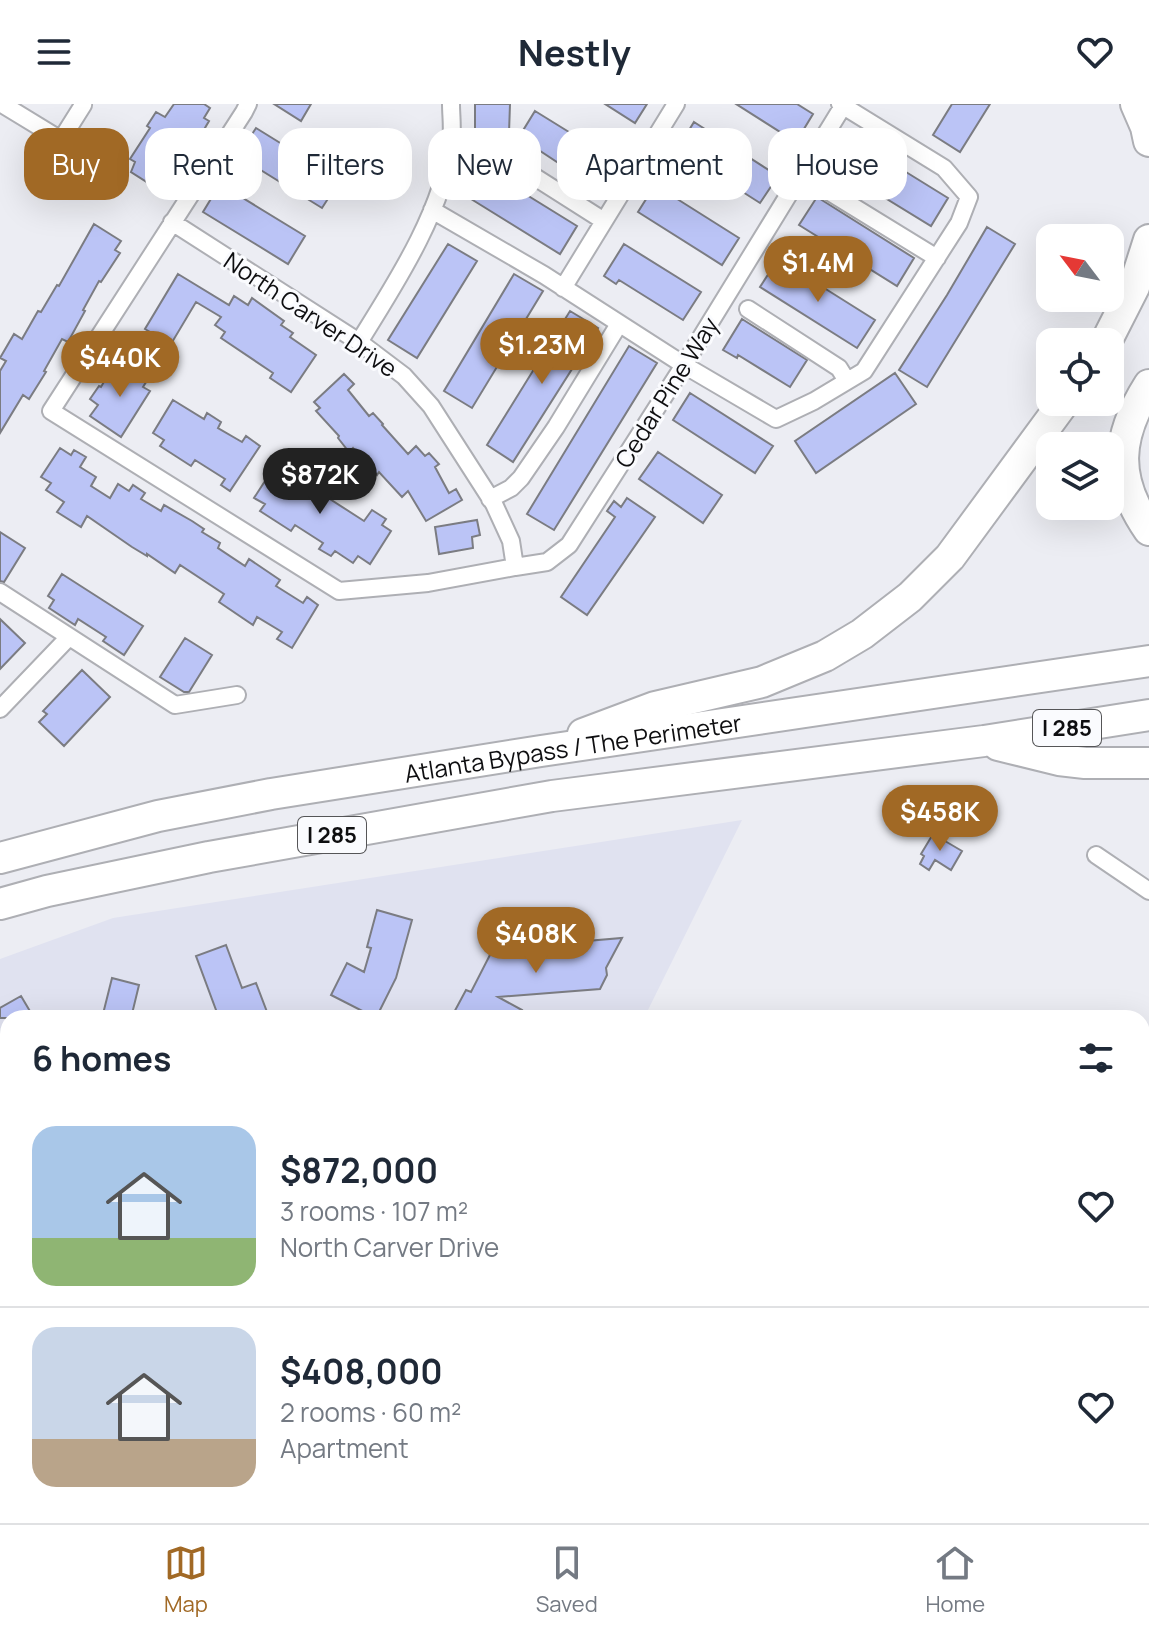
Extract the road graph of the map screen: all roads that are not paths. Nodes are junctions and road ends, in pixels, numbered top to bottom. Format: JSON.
{"nodes":[{"id":1,"x":2,"y":104,"type":"edge"},
{"id":2,"x":82,"y":104,"type":"edge"},
{"id":3,"x":248,"y":104,"type":"edge"},
{"id":4,"x":451,"y":104,"type":"edge"},
{"id":5,"x":676,"y":104,"type":"edge"},
{"id":6,"x":1136,"y":104,"type":"edge"},
{"id":7,"x":842,"y":105,"type":"edge"},
{"id":8,"x":1149,"y":141,"type":"edge"},
{"id":9,"x":541,"y":181,"type":"edge"},
{"id":10,"x":843,"y":200,"type":"edge"},
{"id":11,"x":432,"y":210,"type":"junction"},
{"id":12,"x":604,"y":221,"type":"junction"},
{"id":13,"x":172,"y":222,"type":"junction"},
{"id":14,"x":1149,"y":240,"type":"edge"},
{"id":15,"x":937,"y":258,"type":"junction"},
{"id":16,"x":563,"y":288,"type":"junction"},
{"id":17,"x":748,"y":309,"type":"dead end"},
{"id":18,"x":1149,"y":310,"type":"edge"},
{"id":19,"x":619,"y":324,"type":"junction"},
{"id":20,"x":1115,"y":328,"type":"edge"},
{"id":21,"x":1124,"y":330,"type":"edge"},
{"id":22,"x":359,"y":342,"type":"junction"},
{"id":23,"x":684,"y":365,"type":"junction"},
{"id":24,"x":847,"y":381,"type":"junction"},
{"id":25,"x":1149,"y":385,"type":"edge"},
{"id":26,"x":1054,"y":416,"type":"edge"},
{"id":27,"x":490,"y":499,"type":"junction"},
{"id":28,"x":1149,"y":530,"type":"edge"},
{"id":29,"x":515,"y":567,"type":"junction"},
{"id":30,"x":0,"y":592,"type":"edge"},
{"id":31,"x":69,"y":637,"type":"junction"},
{"id":32,"x":1149,"y":661,"type":"edge"},
{"id":33,"x":237,"y":695,"type":"dead end"},
{"id":34,"x":0,"y":709,"type":"edge"},
{"id":35,"x":1149,"y":715,"type":"edge"},
{"id":36,"x":984,"y":741,"type":"junction"},
{"id":37,"x":541,"y":751,"type":"junction"},
{"id":38,"x":1149,"y":763,"type":"edge"},
{"id":39,"x":1096,"y":855,"type":"dead end"},
{"id":40,"x":0,"y":858,"type":"edge"},
{"id":41,"x":1149,"y":891,"type":"edge"},
{"id":42,"x":0,"y":904,"type":"edge"}],
"edges":[{"from":1,"to":2,"type":"street"},
{"from":3,"to":13,"type":"street"},
{"from":4,"to":11,"type":"street"},
{"from":5,"to":12,"type":"street"},
{"from":6,"to":8,"type":"highway"},
{"from":7,"to":15,"type":"street"},
{"from":7,"to":23,"type":"street","name":"Cedar Pine Way"},
{"from":9,"to":12,"type":"street"},
{"from":10,"to":15,"type":"street"},
{"from":11,"to":16,"type":"street"},
{"from":11,"to":22,"type":"street"},
{"from":12,"to":16,"type":"street"},
{"from":13,"to":22,"type":"street","name":"North Carver Drive"},
{"from":13,"to":29,"type":"street"},
{"from":14,"to":20,"type":"highway"},
{"from":15,"to":24,"type":"street"},
{"from":16,"to":19,"type":"street"},
{"from":17,"to":24,"type":"street"},
{"from":18,"to":21,"type":"highway"},
{"from":19,"to":23,"type":"street"},
{"from":19,"to":27,"type":"street"},
{"from":22,"to":27,"type":"street","name":"North Carver Drive"},
{"from":23,"to":24,"type":"street"},
{"from":23,"to":29,"type":"street","name":"Cedar Pine Way"},
{"from":25,"to":28,"type":"highway"},
{"from":26,"to":37,"type":"highway"},
{"from":27,"to":29,"type":"street","name":"North Carver Drive"},
{"from":30,"to":31,"type":"street"},
{"from":31,"to":33,"type":"street"},
{"from":31,"to":34,"type":"street"},
{"from":32,"to":37,"type":"highway","name":"Atlanta Bypass / The Perimeter","number":"I 285"},
{"from":35,"to":36,"type":"highway","name":"Atlanta Bypass / The Perimeter","number":"I 285"},
{"from":36,"to":38,"type":"highway"},
{"from":36,"to":42,"type":"highway","name":"Atlanta Bypass / The Perimeter","number":"I 285"},
{"from":37,"to":40,"type":"highway","name":"Atlanta Bypass / The Perimeter","number":"I 285"},
{"from":39,"to":41,"type":"street"}]}
